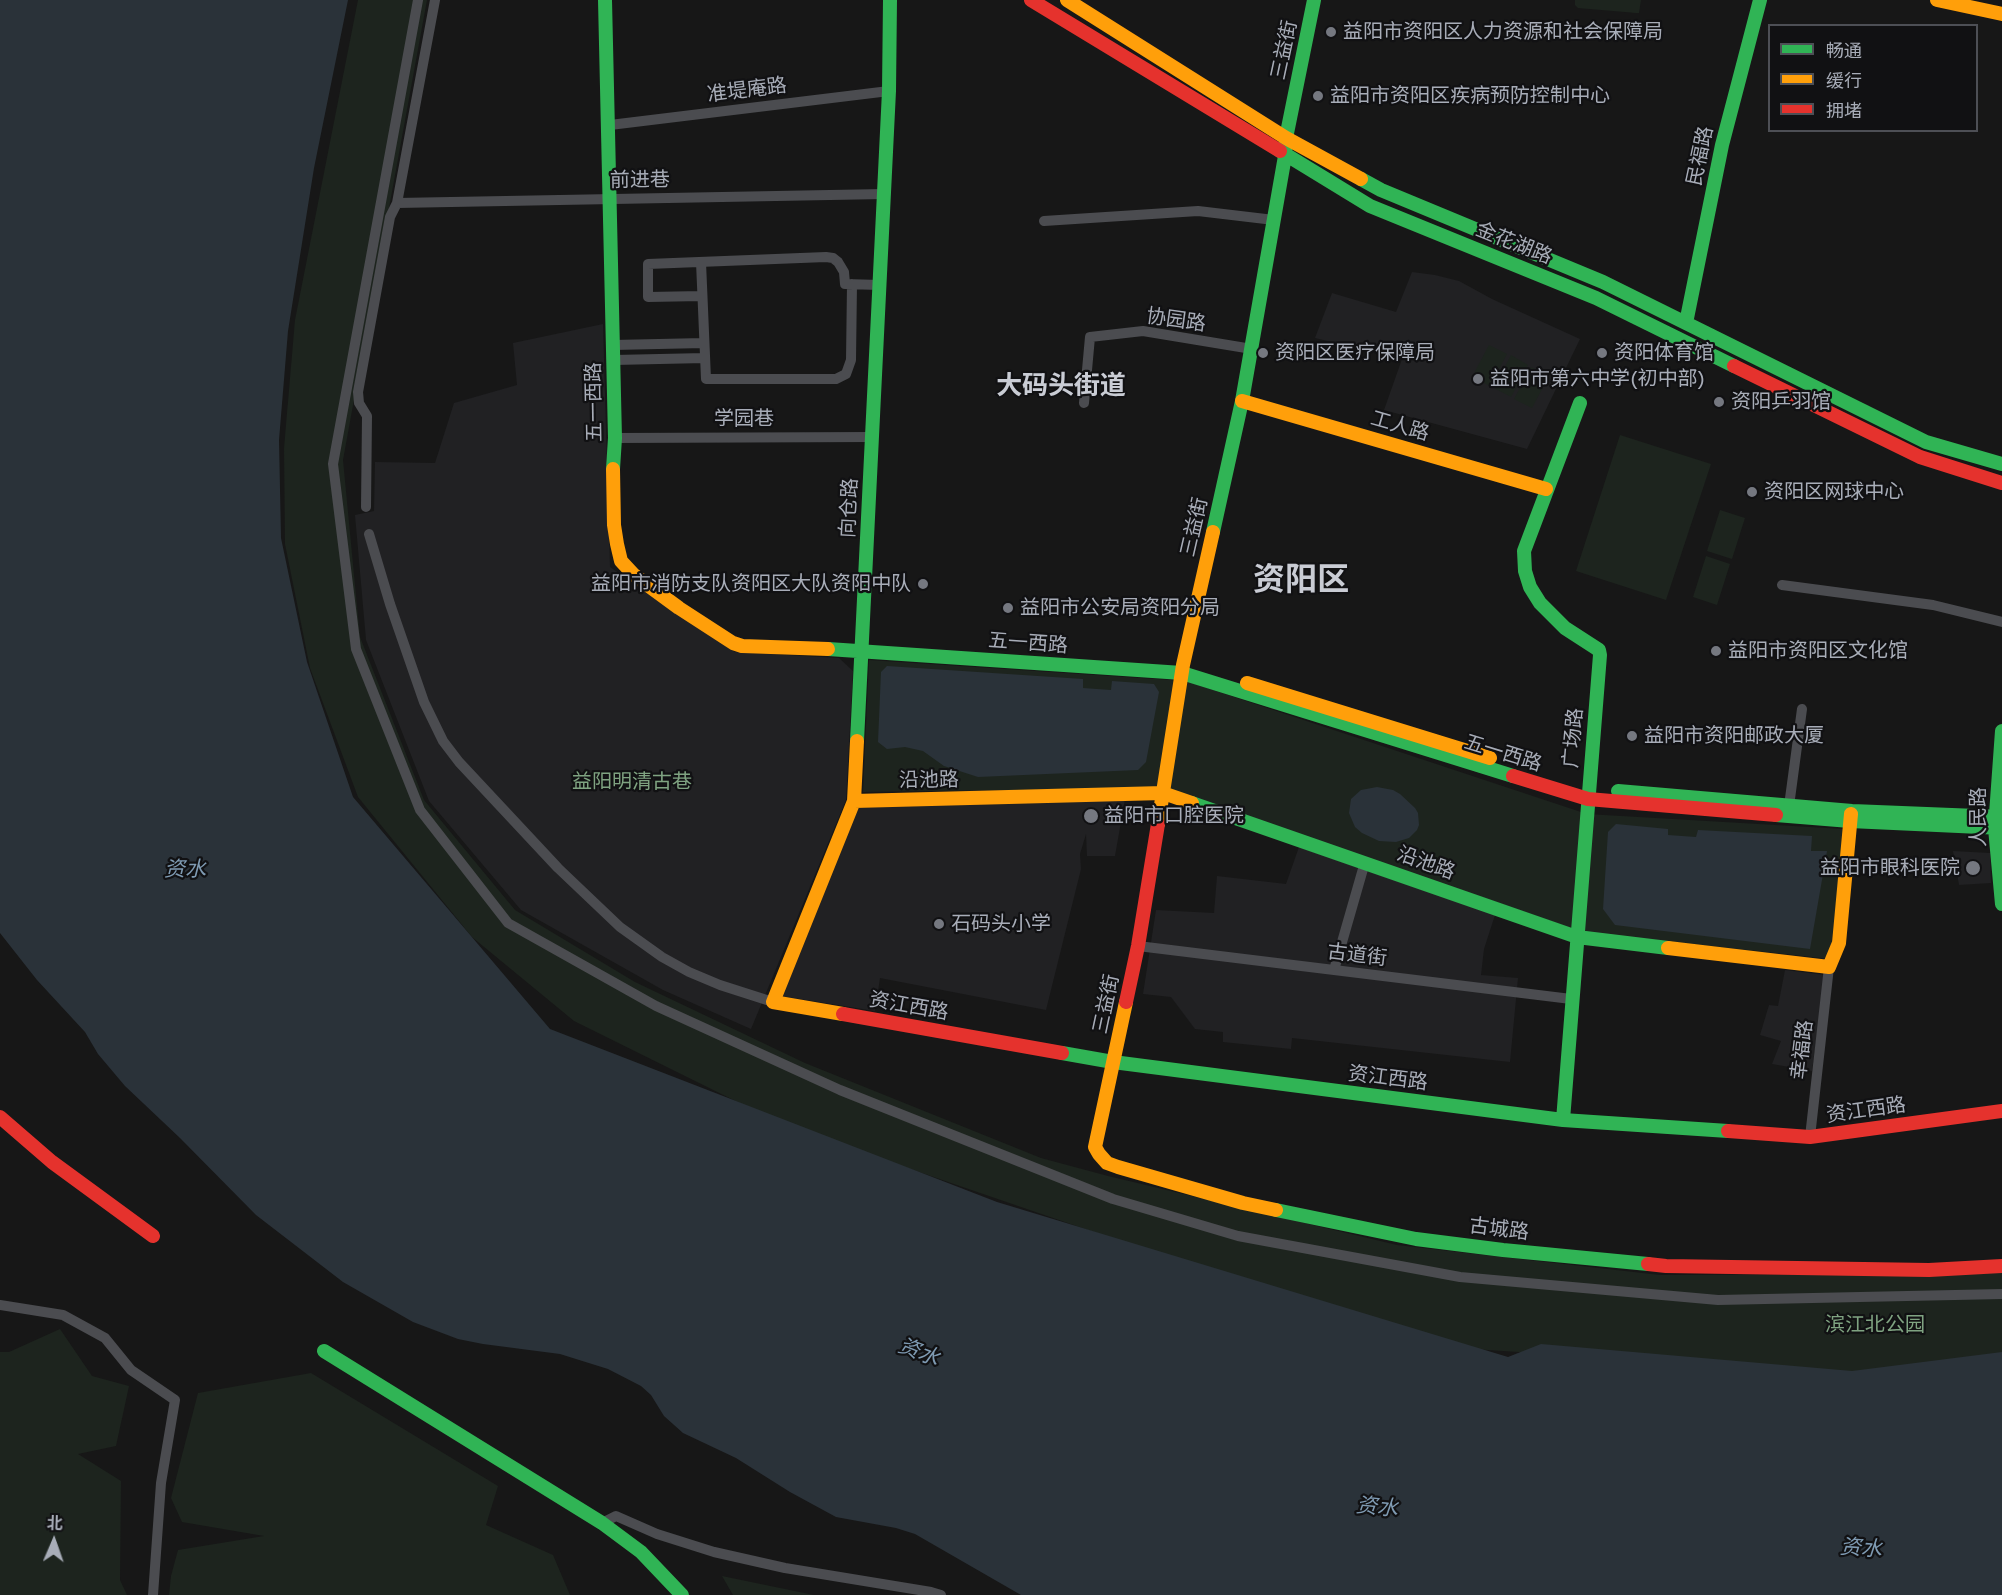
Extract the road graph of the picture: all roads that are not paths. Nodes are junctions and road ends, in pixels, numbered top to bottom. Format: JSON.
{"nodes":[{"id":1,"x":418,"y":0,"type":"edge"},
{"id":2,"x":435,"y":0,"type":"edge"},
{"id":3,"x":605,"y":0,"type":"edge"},
{"id":4,"x":890,"y":0,"type":"edge"},
{"id":5,"x":1031,"y":0,"type":"edge"},
{"id":6,"x":1067,"y":0,"type":"edge"},
{"id":7,"x":1314,"y":0,"type":"edge"},
{"id":8,"x":1760,"y":0,"type":"edge"},
{"id":9,"x":1937,"y":0,"type":"edge"},
{"id":10,"x":2002,"y":14,"type":"edge"},
{"id":11,"x":888,"y":91,"type":"junction"},
{"id":12,"x":610,"y":125,"type":"junction"},
{"id":13,"x":1286,"y":138,"type":"junction"},
{"id":14,"x":1286,"y":156,"type":"junction"},
{"id":15,"x":884,"y":194,"type":"junction"},
{"id":16,"x":609,"y":199,"type":"junction"},
{"id":17,"x":397,"y":203,"type":"junction"},
{"id":18,"x":1274,"y":220,"type":"junction"},
{"id":19,"x":1044,"y":221,"type":"dead end"},
{"id":20,"x":701,"y":262,"type":"junction"},
{"id":21,"x":852,"y":284,"type":"junction"},
{"id":22,"x":880,"y":285,"type":"junction"},
{"id":23,"x":702,"y":296,"type":"junction"},
{"id":24,"x":1686,"y":322,"type":"junction"},
{"id":25,"x":704,"y":343,"type":"junction"},
{"id":26,"x":613,"y":345,"type":"junction"},
{"id":27,"x":1252,"y":349,"type":"junction"},
{"id":28,"x":705,"y":358,"type":"junction"},
{"id":29,"x":614,"y":360,"type":"junction"},
{"id":30,"x":1242,"y":401,"type":"junction"},
{"id":31,"x":1084,"y":403,"type":"dead end"},
{"id":32,"x":1580,"y":403,"type":"dead end"},
{"id":33,"x":873,"y":437,"type":"junction"},
{"id":34,"x":615,"y":438,"type":"junction"},
{"id":35,"x":2002,"y":464,"type":"edge"},
{"id":36,"x":2002,"y":483,"type":"edge"},
{"id":37,"x":1546,"y":489,"type":"junction"},
{"id":38,"x":366,"y":507,"type":"dead end"},
{"id":39,"x":369,"y":534,"type":"dead end"},
{"id":40,"x":1782,"y":585,"type":"dead end"},
{"id":41,"x":2002,"y":622,"type":"edge"},
{"id":42,"x":861,"y":646,"type":"junction"},
{"id":43,"x":1183,"y":669,"type":"junction"},
{"id":44,"x":1802,"y":709,"type":"dead end"},
{"id":45,"x":2002,"y":731,"type":"edge"},
{"id":46,"x":1164,"y":793,"type":"junction"},
{"id":47,"x":1588,"y":794,"type":"junction"},
{"id":48,"x":854,"y":801,"type":"junction"},
{"id":49,"x":1789,"y":806,"type":"junction"},
{"id":50,"x":1851,"y":816,"type":"junction"},
{"id":51,"x":1999,"y":822,"type":"edge"},
{"id":52,"x":1365,"y":862,"type":"junction"},
{"id":53,"x":2002,"y":904,"type":"edge"},
{"id":54,"x":1577,"y":937,"type":"junction"},
{"id":55,"x":1138,"y":946,"type":"junction"},
{"id":56,"x":1829,"y":967,"type":"junction"},
{"id":57,"x":1334,"y":970,"type":"junction"},
{"id":58,"x":1571,"y":999,"type":"junction"},
{"id":59,"x":773,"y":1002,"type":"junction"},
{"id":60,"x":1113,"y":1062,"type":"junction"},
{"id":61,"x":2002,"y":1111,"type":"edge"},
{"id":62,"x":0,"y":1117,"type":"edge"},
{"id":63,"x":1563,"y":1120,"type":"junction"},
{"id":64,"x":1810,"y":1137,"type":"junction"},
{"id":65,"x":153,"y":1236,"type":"dead end"},
{"id":66,"x":2002,"y":1266,"type":"edge"},
{"id":67,"x":2002,"y":1294,"type":"edge"},
{"id":68,"x":0,"y":1305,"type":"edge"},
{"id":69,"x":324,"y":1351,"type":"dead end"},
{"id":70,"x":602,"y":1523,"type":"junction"},
{"id":71,"x":153,"y":1595,"type":"edge"},
{"id":72,"x":682,"y":1595,"type":"edge"},
{"id":73,"x":940,"y":1595,"type":"edge"}],
"edges":[{"from":1,"to":67,"type":"street"},
{"from":2,"to":17,"type":"street"},
{"from":3,"to":12,"type":"street","name":"五一西路"},
{"from":4,"to":11,"type":"street","name":"向仓路"},
{"from":5,"to":14,"type":"street","name":"金花湖路"},
{"from":6,"to":13,"type":"street"},
{"from":7,"to":13,"type":"street","name":"三益街"},
{"from":8,"to":24,"type":"street","name":"民福路"},
{"from":9,"to":10,"type":"street"},
{"from":11,"to":12,"type":"street","name":"准堤庵路"},
{"from":11,"to":15,"type":"street","name":"向仓路"},
{"from":12,"to":16,"type":"street","name":"五一西路"},
{"from":13,"to":14,"type":"street","name":"三益街"},
{"from":13,"to":24,"type":"street"},
{"from":14,"to":18,"type":"street","name":"三益街"},
{"from":14,"to":36,"type":"street","name":"金花湖路"},
{"from":15,"to":16,"type":"street","name":"前进巷"},
{"from":15,"to":22,"type":"street","name":"向仓路"},
{"from":16,"to":17,"type":"street","name":"前进巷"},
{"from":16,"to":26,"type":"street","name":"五一西路"},
{"from":17,"to":38,"type":"street"},
{"from":18,"to":19,"type":"street"},
{"from":18,"to":27,"type":"street","name":"三益街"},
{"from":20,"to":21,"type":"street"},
{"from":20,"to":23,"type":"street"},
{"from":20,"to":23,"type":"street"},
{"from":21,"to":22,"type":"street"},
{"from":21,"to":28,"type":"street"},
{"from":22,"to":33,"type":"street","name":"向仓路"},
{"from":23,"to":25,"type":"street"},
{"from":24,"to":35,"type":"street"},
{"from":25,"to":26,"type":"street"},
{"from":25,"to":28,"type":"street"},
{"from":26,"to":29,"type":"street","name":"五一西路"},
{"from":27,"to":30,"type":"street","name":"三益街"},
{"from":27,"to":31,"type":"street","name":"协园路"},
{"from":28,"to":29,"type":"street"},
{"from":29,"to":34,"type":"street","name":"五一西路"},
{"from":30,"to":37,"type":"street","name":"工人路"},
{"from":30,"to":43,"type":"street","name":"三益街"},
{"from":32,"to":37,"type":"street","name":"广场路"},
{"from":33,"to":34,"type":"street","name":"学园巷"},
{"from":33,"to":42,"type":"street","name":"向仓路"},
{"from":34,"to":42,"type":"street","name":"五一西路"},
{"from":37,"to":47,"type":"street","name":"广场路"},
{"from":39,"to":59,"type":"street"},
{"from":40,"to":41,"type":"street"},
{"from":42,"to":43,"type":"street","name":"五一西路"},
{"from":42,"to":48,"type":"street","name":"向仓路"},
{"from":43,"to":46,"type":"street","name":"三益街"},
{"from":43,"to":47,"type":"street","name":"五一西路"},
{"from":44,"to":49,"type":"street"},
{"from":45,"to":51,"type":"street","name":"人民路"},
{"from":46,"to":48,"type":"street","name":"沿池路"},
{"from":46,"to":52,"type":"street","name":"沿池路"},
{"from":46,"to":55,"type":"street","name":"三益街"},
{"from":47,"to":49,"type":"street"},
{"from":47,"to":50,"type":"street"},
{"from":47,"to":54,"type":"street","name":"广场路"},
{"from":48,"to":59,"type":"street","name":"向仓路"},
{"from":49,"to":50,"type":"street"},
{"from":50,"to":51,"type":"street"},
{"from":50,"to":56,"type":"street"},
{"from":51,"to":53,"type":"street","name":"人民路"},
{"from":52,"to":54,"type":"street","name":"沿池路"},
{"from":52,"to":57,"type":"street"},
{"from":54,"to":56,"type":"street","name":"沿池路"},
{"from":54,"to":58,"type":"street","name":"广场路"},
{"from":55,"to":57,"type":"street","name":"古道街"},
{"from":55,"to":60,"type":"street","name":"三益街"},
{"from":56,"to":64,"type":"street","name":"幸福路"},
{"from":57,"to":58,"type":"street","name":"古道街"},
{"from":58,"to":63,"type":"street","name":"广场路"},
{"from":59,"to":60,"type":"street","name":"资江西路"},
{"from":60,"to":63,"type":"street","name":"资江西路"},
{"from":60,"to":66,"type":"street","name":"古城路"},
{"from":61,"to":64,"type":"street","name":"资江西路"},
{"from":62,"to":65,"type":"street"},
{"from":63,"to":64,"type":"street","name":"资江西路"},
{"from":68,"to":71,"type":"street"},
{"from":69,"to":70,"type":"street"},
{"from":70,"to":72,"type":"street"},
{"from":70,"to":73,"type":"street"}]}
